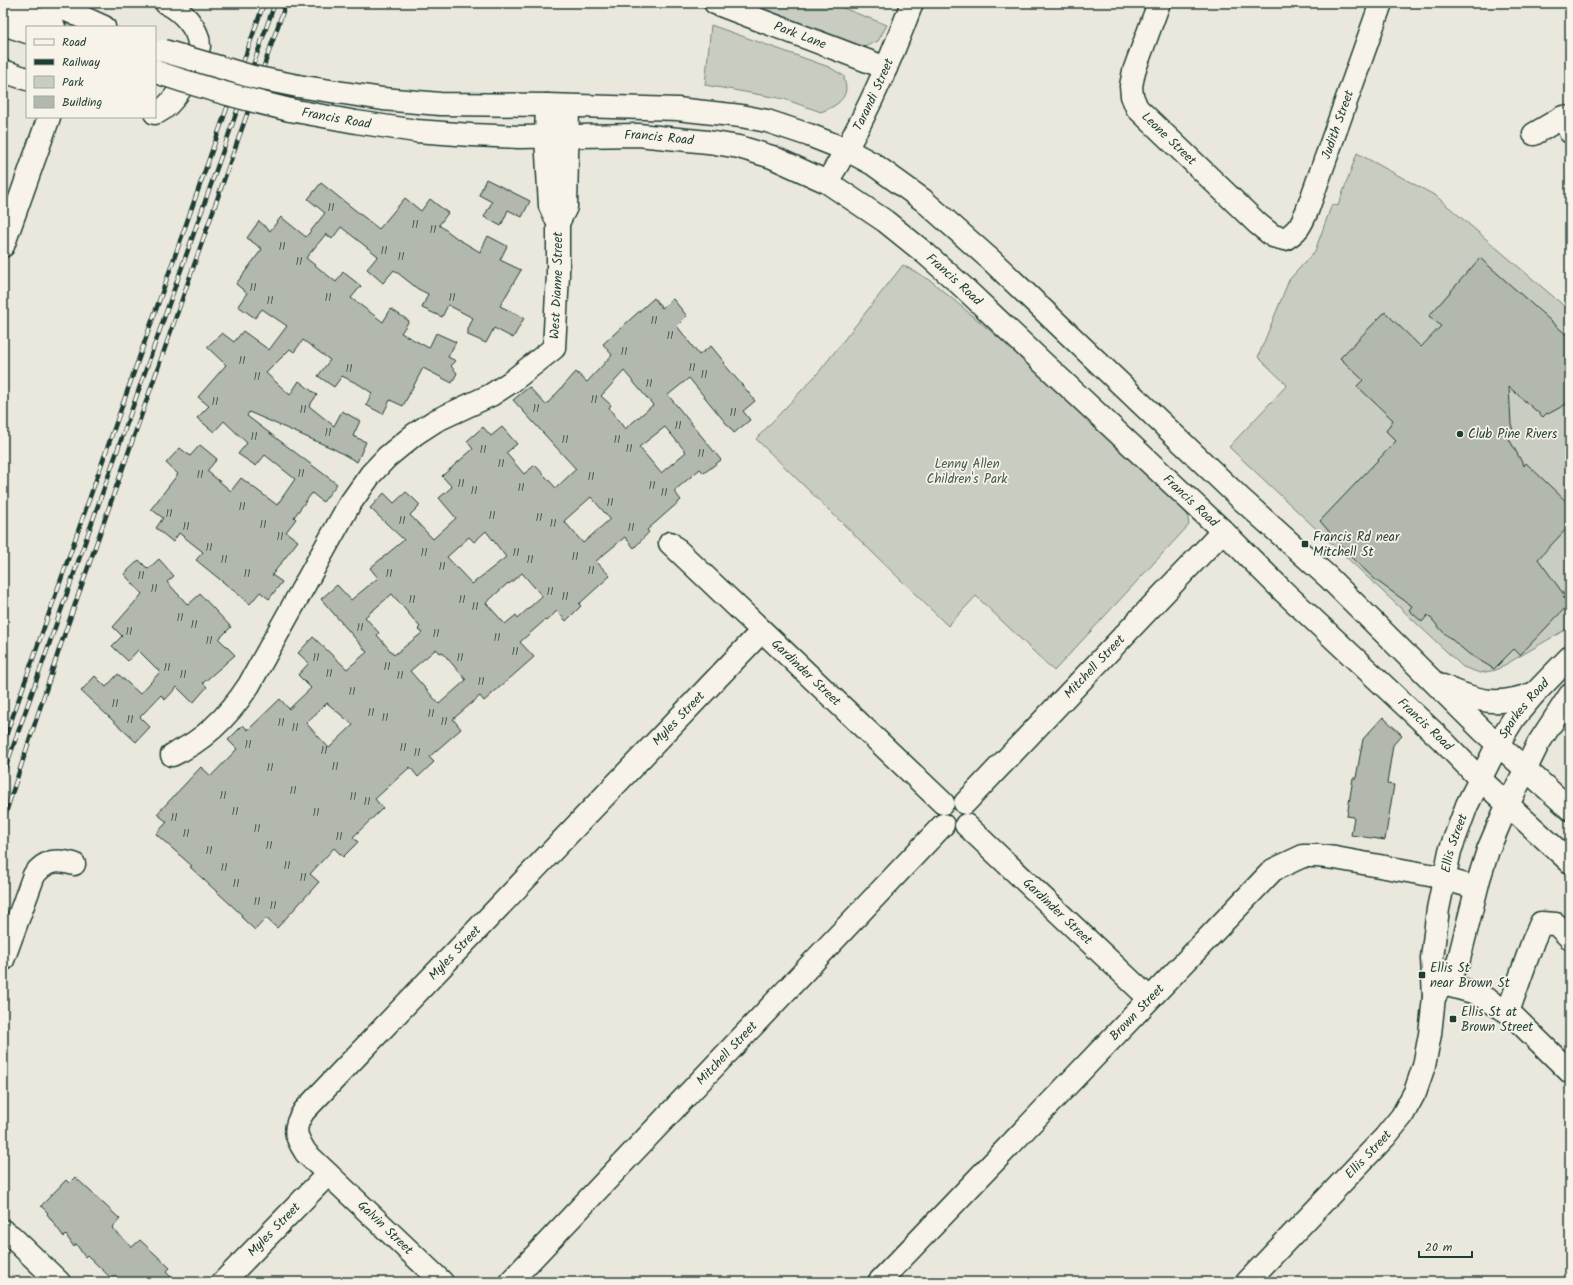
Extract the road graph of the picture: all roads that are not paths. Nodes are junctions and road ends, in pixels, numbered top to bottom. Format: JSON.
{"nodes":[{"id":1,"x":5,"y":3,"type":"edge"},
{"id":2,"x":51,"y":3,"type":"edge"},
{"id":3,"x":166,"y":3,"type":"edge"},
{"id":4,"x":715,"y":3,"type":"edge"},
{"id":5,"x":912,"y":3,"type":"edge"},
{"id":6,"x":1160,"y":3,"type":"edge"},
{"id":7,"x":1381,"y":3,"type":"edge"},
{"id":8,"x":3,"y":24,"type":"edge"},
{"id":9,"x":52,"y":26,"type":"edge"},
{"id":10,"x":102,"y":26,"type":"edge"},
{"id":11,"x":26,"y":32,"type":"edge"},
{"id":12,"x":159,"y":49,"type":"edge"},
{"id":13,"x":886,"y":68,"type":"junction"},
{"id":14,"x":3,"y":71,"type":"edge"},
{"id":15,"x":156,"y":72,"type":"edge"},
{"id":16,"x":26,"y":79,"type":"edge"},
{"id":17,"x":547,"y":105,"type":"junction"},
{"id":18,"x":568,"y":106,"type":"junction"},
{"id":19,"x":156,"y":113,"type":"edge"},
{"id":20,"x":1568,"y":116,"type":"edge"},
{"id":21,"x":49,"y":118,"type":"edge"},
{"id":22,"x":1534,"y":134,"type":"dead end"},
{"id":23,"x":546,"y":137,"type":"junction"},
{"id":24,"x":568,"y":137,"type":"junction"},
{"id":25,"x":847,"y":150,"type":"junction"},
{"id":26,"x":827,"y":182,"type":"junction"},
{"id":27,"x":558,"y":223,"type":"junction"},
{"id":28,"x":1284,"y":239,"type":"joint"},
{"id":29,"x":3,"y":246,"type":"edge"},
{"id":30,"x":1223,"y":531,"type":"junction"},
{"id":31,"x":670,"y":543,"type":"dead end"},
{"id":32,"x":762,"y":631,"type":"junction"},
{"id":33,"x":1570,"y":657,"type":"edge"},
{"id":34,"x":1432,"y":681,"type":"junction"},
{"id":35,"x":1535,"y":693,"type":"junction"},
{"id":36,"x":1570,"y":695,"type":"edge"},
{"id":37,"x":1498,"y":744,"type":"junction"},
{"id":38,"x":172,"y":756,"type":"dead end"},
{"id":39,"x":1526,"y":771,"type":"junction"},
{"id":40,"x":1480,"y":779,"type":"junction"},
{"id":41,"x":943,"y":803,"type":"junction"},
{"id":42,"x":965,"y":803,"type":"junction"},
{"id":43,"x":1508,"y":805,"type":"junction"},
{"id":44,"x":1570,"y":809,"type":"edge"},
{"id":45,"x":943,"y":825,"type":"junction"},
{"id":46,"x":966,"y":825,"type":"junction"},
{"id":47,"x":1570,"y":862,"type":"edge"},
{"id":48,"x":74,"y":864,"type":"dead end"},
{"id":49,"x":1444,"y":879,"type":"junction"},
{"id":50,"x":1476,"y":888,"type":"junction"},
{"id":51,"x":1570,"y":938,"type":"edge"},
{"id":52,"x":3,"y":960,"type":"edge"},
{"id":53,"x":1439,"y":990,"type":"junction"},
{"id":54,"x":1149,"y":998,"type":"junction"},
{"id":55,"x":1508,"y":1012,"type":"junction"},
{"id":56,"x":1569,"y":1070,"type":"edge"},
{"id":57,"x":328,"y":1174,"type":"junction"},
{"id":58,"x":3,"y":1217,"type":"edge"},
{"id":59,"x":6,"y":1238,"type":"edge"},
{"id":60,"x":59,"y":1282,"type":"edge"},
{"id":61,"x":223,"y":1282,"type":"edge"},
{"id":62,"x":442,"y":1282,"type":"edge"},
{"id":63,"x":510,"y":1282,"type":"edge"},
{"id":64,"x":879,"y":1282,"type":"edge"},
{"id":65,"x":1247,"y":1282,"type":"edge"}],
"edges":[{"from":1,"to":9,"type":"main road"},
{"from":2,"to":10,"type":"main road"},
{"from":3,"to":19,"type":"main road"},
{"from":4,"to":13,"type":"main road","name":"Park Lane"},
{"from":5,"to":13,"type":"main road","name":"Tarandi Street"},
{"from":6,"to":28,"type":"main road","name":"Leone Street"},
{"from":7,"to":28,"type":"main road","name":"Judith Street"},
{"from":8,"to":11,"type":"main road"},
{"from":12,"to":17,"type":"main road","name":"Francis Road","bridge":true},
{"from":13,"to":25,"type":"main road","name":"Tarandi Street"},
{"from":14,"to":16,"type":"main road"},
{"from":15,"to":23,"type":"main road","name":"Francis Road","bridge":true},
{"from":17,"to":18,"type":"main road","name":"Francis Road"},
{"from":17,"to":23,"type":"main road","name":"West Dianne Street"},
{"from":18,"to":24,"type":"main road","name":"West Dianne Street"},
{"from":18,"to":25,"type":"main road","name":"Francis Road"},
{"from":20,"to":22,"type":"main road"},
{"from":21,"to":29,"type":"main road"},
{"from":23,"to":24,"type":"main road","name":"Francis Road"},
{"from":23,"to":27,"type":"main road","name":"West Dianne Street"},
{"from":24,"to":26,"type":"main road","name":"Francis Road"},
{"from":24,"to":27,"type":"main road","name":"West Dianne Street"},
{"from":25,"to":26,"type":"main road","name":"Tarandi Street"},
{"from":25,"to":34,"type":"main road","name":"Francis Road"},
{"from":26,"to":30,"type":"main road","name":"Francis Road"},
{"from":27,"to":38,"type":"main road","name":"West Dianne Street"},
{"from":30,"to":40,"type":"main road","name":"Francis Road"},
{"from":30,"to":42,"type":"main road","name":"Mitchell Street"},
{"from":31,"to":32,"type":"main road","name":"Gardinder Street"},
{"from":32,"to":41,"type":"main road","name":"Gardinder Street"},
{"from":32,"to":57,"type":"main road","name":"Myles Street"},
{"from":33,"to":35,"type":"main road","name":"Sparkes Road"},
{"from":34,"to":35,"type":"main road"},
{"from":34,"to":37,"type":"main road","name":"Francis Road"},
{"from":35,"to":37,"type":"main road","name":"Sparkes Road"},
{"from":36,"to":39,"type":"main road","name":"Sparkes Road"},
{"from":37,"to":39,"type":"main road","name":"Francis Road"},
{"from":37,"to":40,"type":"main road","name":"Ellis Street"},
{"from":39,"to":43,"type":"main road","name":"Ellis Street"},
{"from":39,"to":44,"type":"main road","name":"Francis Road"},
{"from":40,"to":43,"type":"main road","name":"Francis Road"},
{"from":40,"to":49,"type":"main road","name":"Ellis Street"},
{"from":41,"to":42,"type":"main road"},
{"from":41,"to":45,"type":"main road"},
{"from":42,"to":46,"type":"main road"},
{"from":43,"to":47,"type":"main road","name":"Francis Road"},
{"from":43,"to":50,"type":"main road","name":"Ellis Street"},
{"from":45,"to":46,"type":"main road"},
{"from":45,"to":63,"type":"main road","name":"Mitchell Street"},
{"from":46,"to":54,"type":"main road","name":"Gardinder Street"},
{"from":48,"to":52,"type":"main road"},
{"from":49,"to":50,"type":"main road","name":"Brown Street"},
{"from":49,"to":53,"type":"main road","name":"Ellis Street"},
{"from":49,"to":54,"type":"main road","name":"Brown Street"},
{"from":50,"to":53,"type":"main road","name":"Ellis Street"},
{"from":51,"to":55,"type":"main road"},
{"from":53,"to":55,"type":"main road"},
{"from":53,"to":65,"type":"main road","name":"Ellis Street"},
{"from":54,"to":64,"type":"main road","name":"Brown Street"},
{"from":55,"to":56,"type":"main road"},
{"from":57,"to":61,"type":"main road","name":"Myles Street"},
{"from":57,"to":62,"type":"main road","name":"Galvin Street"},
{"from":58,"to":59,"type":"main road"},
{"from":59,"to":60,"type":"main road"}]}
